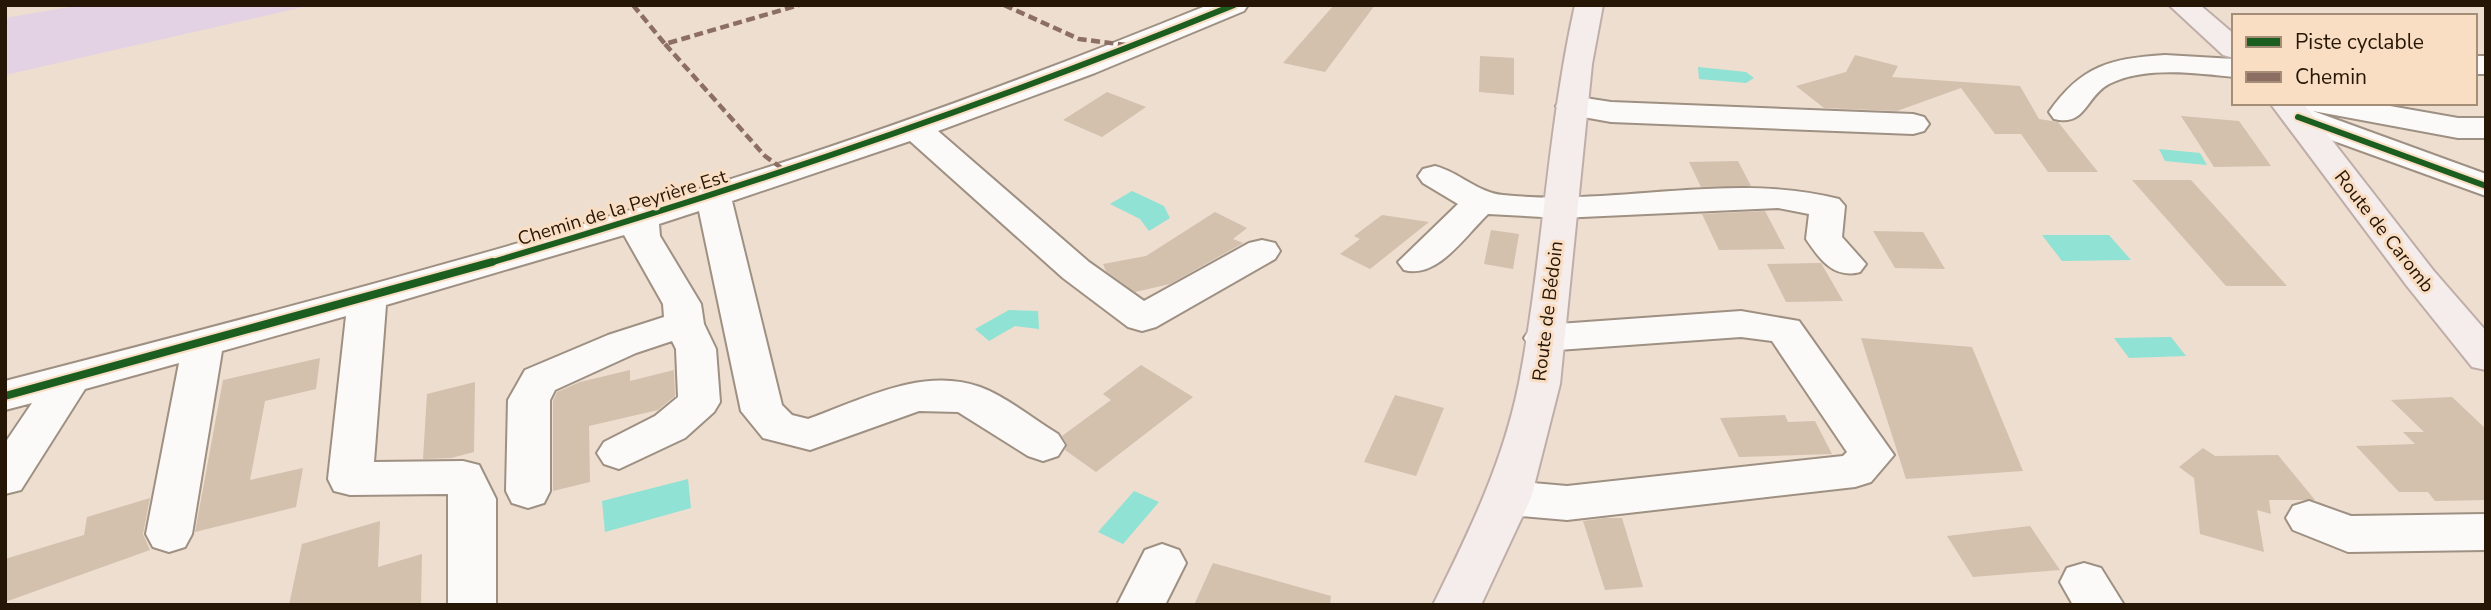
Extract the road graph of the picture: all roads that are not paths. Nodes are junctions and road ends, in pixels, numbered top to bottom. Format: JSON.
{"nodes":[{"id":1,"x":1234,"y":5,"type":"edge"},
{"id":2,"x":1589,"y":5,"type":"edge"},
{"id":3,"x":2183,"y":5,"type":"edge"},
{"id":4,"x":2232,"y":47,"type":"edge"},
{"id":5,"x":2232,"y":68,"type":"edge"},
{"id":6,"x":2300,"y":108,"type":"edge"},
{"id":7,"x":2064,"y":112,"type":"dead end"},
{"id":8,"x":1571,"y":115,"type":"junction"},
{"id":9,"x":1913,"y":124,"type":"dead end"},
{"id":10,"x":915,"y":127,"type":"junction"},
{"id":11,"x":2486,"y":128,"type":"edge"},
{"id":12,"x":1866,"y":146,"type":"dead end"},
{"id":13,"x":1435,"y":176,"type":"dead end"},
{"id":14,"x":2486,"y":186,"type":"edge"},
{"id":15,"x":713,"y":196,"type":"junction"},
{"id":16,"x":1480,"y":202,"type":"junction"},
{"id":17,"x":1560,"y":206,"type":"junction"},
{"id":18,"x":641,"y":218,"type":"junction"},
{"id":19,"x":1262,"y":250,"type":"dead end"},
{"id":20,"x":1417,"y":262,"type":"dead end"},
{"id":21,"x":1847,"y":264,"type":"dead end"},
{"id":22,"x":367,"y":300,"type":"junction"},
{"id":23,"x":684,"y":324,"type":"junction"},
{"id":24,"x":1544,"y":338,"type":"junction"},
{"id":25,"x":203,"y":343,"type":"junction"},
{"id":26,"x":2486,"y":357,"type":"edge"},
{"id":27,"x":70,"y":379,"type":"junction"},
{"id":28,"x":5,"y":396,"type":"edge"},
{"id":29,"x":1043,"y":445,"type":"dead end"},
{"id":30,"x":619,"y":453,"type":"dead end"},
{"id":31,"x":5,"y":478,"type":"edge"},
{"id":32,"x":528,"y":491,"type":"dead end"},
{"id":33,"x":1508,"y":498,"type":"junction"},
{"id":34,"x":2309,"y":518,"type":"dead end"},
{"id":35,"x":2486,"y":532,"type":"edge"},
{"id":36,"x":169,"y":534,"type":"dead end"},
{"id":37,"x":1162,"y":563,"type":"dead end"},
{"id":38,"x":472,"y":605,"type":"edge"},
{"id":39,"x":1142,"y":605,"type":"edge"},
{"id":40,"x":1457,"y":605,"type":"edge"}],
"edges":[{"from":1,"to":10,"type":"street","name":"Chemin de la Peyrière Est"},
{"from":2,"to":8,"type":"main road","name":"Route de Bédoin"},
{"from":3,"to":4,"type":"main road"},
{"from":5,"to":7,"type":"street"},
{"from":6,"to":11,"type":"street"},
{"from":6,"to":14,"type":"street"},
{"from":6,"to":26,"type":"main road","name":"Route de Caromb"},
{"from":8,"to":9,"type":"street"},
{"from":8,"to":12,"type":"street"},
{"from":8,"to":17,"type":"main road","name":"Route de Bédoin"},
{"from":10,"to":15,"type":"street","name":"Chemin de la Peyrière Est"},
{"from":10,"to":19,"type":"street"},
{"from":13,"to":16,"type":"street"},
{"from":15,"to":18,"type":"street","name":"Chemin de la Peyrière Est"},
{"from":15,"to":29,"type":"street"},
{"from":16,"to":17,"type":"street"},
{"from":16,"to":20,"type":"street"},
{"from":17,"to":21,"type":"street"},
{"from":17,"to":24,"type":"main road","name":"Route de Bédoin"},
{"from":18,"to":22,"type":"street","name":"Chemin de la Peyrière Est"},
{"from":18,"to":23,"type":"street"},
{"from":22,"to":25,"type":"street","name":"Chemin de la Peyrière Est"},
{"from":22,"to":38,"type":"street"},
{"from":23,"to":30,"type":"street"},
{"from":23,"to":32,"type":"street"},
{"from":24,"to":33,"type":"main road","name":"Route de Bédoin"},
{"from":24,"to":33,"type":"street"},
{"from":25,"to":27,"type":"street","name":"Chemin de la Peyrière Est"},
{"from":25,"to":36,"type":"street"},
{"from":27,"to":28,"type":"street","name":"Chemin de la Peyrière Est"},
{"from":27,"to":31,"type":"street"},
{"from":33,"to":40,"type":"main road","name":"Route de Bédoin"},
{"from":34,"to":35,"type":"street"},
{"from":37,"to":39,"type":"street"}]}
